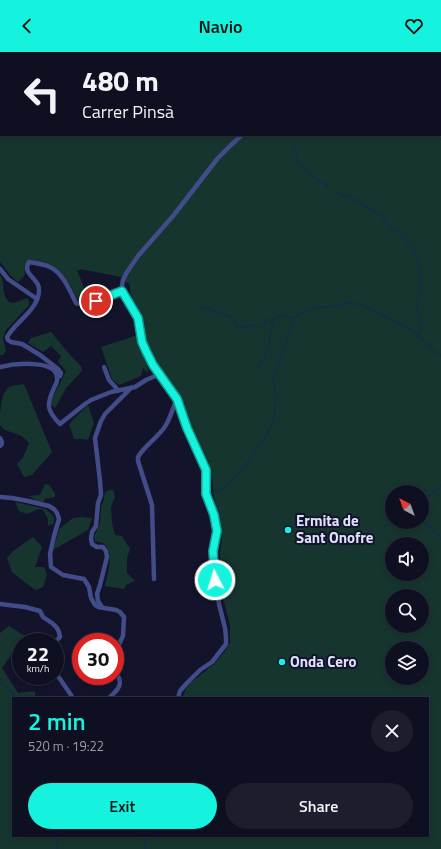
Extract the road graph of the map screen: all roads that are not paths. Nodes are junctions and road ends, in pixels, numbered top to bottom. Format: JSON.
{"nodes":[{"id":1,"x":241,"y":136,"type":"edge"},
{"id":2,"x":0,"y":269,"type":"edge"},
{"id":3,"x":122,"y":291,"type":"junction"},
{"id":4,"x":37,"y":299,"type":"junction"},
{"id":5,"x":0,"y":367,"type":"edge"},
{"id":6,"x":104,"y":367,"type":"dead end"},
{"id":7,"x":160,"y":374,"type":"junction"},
{"id":8,"x":57,"y":377,"type":"junction"},
{"id":9,"x":131,"y":388,"type":"junction"},
{"id":10,"x":118,"y":390,"type":"junction"},
{"id":11,"x":177,"y":399,"type":"junction"},
{"id":12,"x":0,"y":438,"type":"edge"},
{"id":13,"x":0,"y":446,"type":"edge"},
{"id":14,"x":0,"y":497,"type":"edge"},
{"id":15,"x":154,"y":579,"type":"dead end"},
{"id":16,"x":0,"y":604,"type":"edge"},
{"id":17,"x":102,"y":607,"type":"junction"},
{"id":18,"x":59,"y":633,"type":"edge"},
{"id":19,"x":123,"y":633,"type":"edge"},
{"id":20,"x":64,"y":685,"type":"edge"},
{"id":21,"x":120,"y":685,"type":"edge"},
{"id":22,"x":72,"y":697,"type":"edge"},
{"id":23,"x":110,"y":697,"type":"edge"},
{"id":24,"x":178,"y":697,"type":"edge"}],
"edges":[{"from":1,"to":3,"type":"street"},
{"from":2,"to":4,"type":"street"},
{"from":3,"to":4,"type":"street"},
{"from":3,"to":7,"type":"street"},
{"from":4,"to":8,"type":"street"},
{"from":5,"to":8,"type":"street"},
{"from":6,"to":10,"type":"street"},
{"from":7,"to":9,"type":"street"},
{"from":7,"to":11,"type":"street"},
{"from":8,"to":10,"type":"street"},
{"from":9,"to":10,"type":"street"},
{"from":9,"to":17,"type":"street"},
{"from":11,"to":15,"type":"street"},
{"from":11,"to":24,"type":"street"},
{"from":12,"to":13,"type":"street"},
{"from":14,"to":17,"type":"street"},
{"from":16,"to":18,"type":"street"},
{"from":17,"to":19,"type":"street"},
{"from":20,"to":22,"type":"street"},
{"from":21,"to":23,"type":"street"}]}
